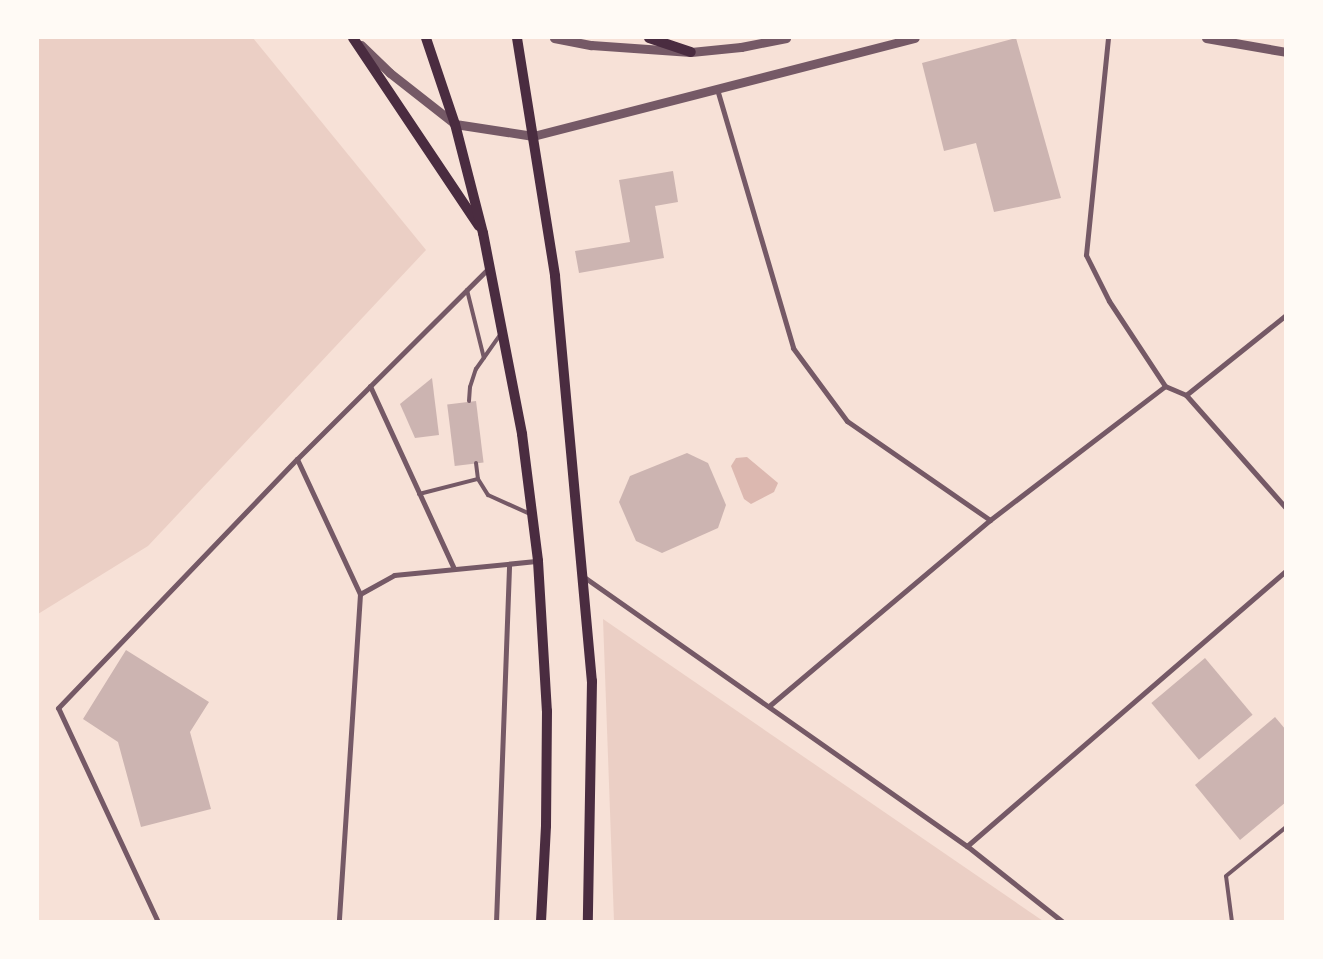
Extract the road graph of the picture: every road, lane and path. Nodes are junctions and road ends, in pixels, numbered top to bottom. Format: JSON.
{"nodes":[{"id":1,"x":353,"y":38,"type":"edge"},
{"id":2,"x":426,"y":38,"type":"edge"},
{"id":3,"x":517,"y":38,"type":"edge"},
{"id":4,"x":554,"y":38,"type":"edge"},
{"id":5,"x":649,"y":38,"type":"edge"},
{"id":6,"x":786,"y":38,"type":"edge"},
{"id":7,"x":915,"y":38,"type":"edge"},
{"id":8,"x":1108,"y":38,"type":"edge"},
{"id":9,"x":1206,"y":38,"type":"edge"},
{"id":10,"x":691,"y":52,"type":"junction"},
{"id":11,"x":1286,"y":52,"type":"edge"},
{"id":12,"x":717,"y":89,"type":"junction"},
{"id":13,"x":456,"y":124,"type":"junction"},
{"id":14,"x":533,"y":136,"type":"junction"},
{"id":15,"x":483,"y":233,"type":"junction"},
{"id":16,"x":491,"y":267,"type":"junction"},
{"id":17,"x":467,"y":290,"type":"junction"},
{"id":18,"x":1286,"y":315,"type":"edge"},
{"id":19,"x":503,"y":331,"type":"junction"},
{"id":20,"x":484,"y":358,"type":"junction"},
{"id":21,"x":370,"y":386,"type":"junction"},
{"id":22,"x":1165,"y":386,"type":"junction"},
{"id":23,"x":1186,"y":396,"type":"junction"},
{"id":24,"x":469,"y":401,"type":"dead end"},
{"id":25,"x":297,"y":459,"type":"junction"},
{"id":26,"x":476,"y":463,"type":"dead end"},
{"id":27,"x":478,"y":479,"type":"junction"},
{"id":28,"x":419,"y":494,"type":"junction"},
{"id":29,"x":1286,"y":508,"type":"edge"},
{"id":30,"x":532,"y":515,"type":"junction"},
{"id":31,"x":990,"y":520,"type":"junction"},
{"id":32,"x":538,"y":561,"type":"junction"},
{"id":33,"x":509,"y":564,"type":"junction"},
{"id":34,"x":454,"y":569,"type":"junction"},
{"id":35,"x":1286,"y":571,"type":"edge"},
{"id":36,"x":584,"y":577,"type":"junction"},
{"id":37,"x":360,"y":594,"type":"junction"},
{"id":38,"x":769,"y":706,"type":"junction"},
{"id":39,"x":1286,"y":827,"type":"edge"},
{"id":40,"x":967,"y":846,"type":"junction"},
{"id":41,"x":158,"y":922,"type":"edge"},
{"id":42,"x":339,"y":922,"type":"edge"},
{"id":43,"x":496,"y":922,"type":"edge"},
{"id":44,"x":541,"y":922,"type":"edge"},
{"id":45,"x":588,"y":922,"type":"edge"},
{"id":46,"x":1063,"y":922,"type":"edge"},
{"id":47,"x":1232,"y":922,"type":"edge"}],
"edges":[{"from":1,"to":13,"type":"street"},
{"from":1,"to":15,"type":"main road"},
{"from":2,"to":13,"type":"main road"},
{"from":3,"to":14,"type":"main road"},
{"from":4,"to":10,"type":"street"},
{"from":5,"to":10,"type":"main road"},
{"from":6,"to":10,"type":"street"},
{"from":7,"to":12,"type":"street"},
{"from":8,"to":22,"type":"street"},
{"from":9,"to":11,"type":"street"},
{"from":12,"to":14,"type":"street"},
{"from":12,"to":31,"type":"street"},
{"from":13,"to":14,"type":"street"},
{"from":13,"to":15,"type":"main road"},
{"from":14,"to":36,"type":"main road"},
{"from":15,"to":16,"type":"main road"},
{"from":16,"to":17,"type":"street"},
{"from":16,"to":19,"type":"main road"},
{"from":17,"to":20,"type":"lane"},
{"from":17,"to":21,"type":"street"},
{"from":18,"to":23,"type":"street"},
{"from":19,"to":20,"type":"lane"},
{"from":19,"to":30,"type":"main road"},
{"from":20,"to":24,"type":"lane"},
{"from":21,"to":25,"type":"street"},
{"from":21,"to":28,"type":"street"},
{"from":22,"to":23,"type":"street"},
{"from":22,"to":31,"type":"street"},
{"from":23,"to":29,"type":"street"},
{"from":25,"to":37,"type":"street"},
{"from":25,"to":41,"type":"street"},
{"from":26,"to":27,"type":"lane"},
{"from":27,"to":28,"type":"lane"},
{"from":27,"to":30,"type":"lane"},
{"from":28,"to":34,"type":"street"},
{"from":30,"to":32,"type":"main road"},
{"from":31,"to":38,"type":"street"},
{"from":32,"to":33,"type":"street"},
{"from":32,"to":44,"type":"main road"},
{"from":33,"to":34,"type":"street"},
{"from":33,"to":43,"type":"street"},
{"from":34,"to":37,"type":"street"},
{"from":35,"to":40,"type":"street"},
{"from":36,"to":38,"type":"street"},
{"from":36,"to":45,"type":"main road"},
{"from":37,"to":42,"type":"street"},
{"from":38,"to":40,"type":"street"},
{"from":39,"to":47,"type":"lane"},
{"from":40,"to":46,"type":"street"}]}
